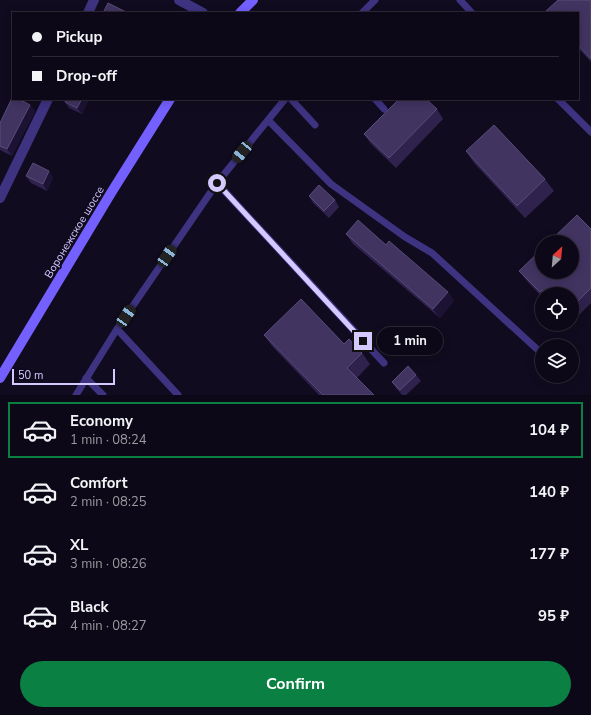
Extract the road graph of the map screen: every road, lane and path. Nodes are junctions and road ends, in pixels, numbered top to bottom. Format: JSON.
{"nodes":[{"id":1,"x":94,"y":0,"type":"edge"},
{"id":2,"x":179,"y":0,"type":"edge"},
{"id":3,"x":253,"y":0,"type":"edge"},
{"id":4,"x":375,"y":0,"type":"edge"},
{"id":5,"x":460,"y":0,"type":"edge"},
{"id":6,"x":88,"y":12,"type":"edge"},
{"id":7,"x":201,"y":12,"type":"edge"},
{"id":8,"x":241,"y":12,"type":"edge"},
{"id":9,"x":363,"y":12,"type":"edge"},
{"id":10,"x":471,"y":12,"type":"edge"},
{"id":11,"x":48,"y":100,"type":"edge"},
{"id":12,"x":169,"y":100,"type":"edge"},
{"id":13,"x":284,"y":100,"type":"edge"},
{"id":14,"x":292,"y":100,"type":"edge"},
{"id":15,"x":376,"y":100,"type":"edge"},
{"id":16,"x":559,"y":100,"type":"edge"},
{"id":17,"x":384,"y":109,"type":"dead end"},
{"id":18,"x":268,"y":120,"type":"junction"},
{"id":19,"x":315,"y":124,"type":"dead end"},
{"id":20,"x":591,"y":132,"type":"edge"},
{"id":21,"x":217,"y":183,"type":"junction"},
{"id":22,"x":0,"y":198,"type":"edge"},
{"id":23,"x":118,"y":329,"type":"junction"},
{"id":24,"x":535,"y":348,"type":"edge"},
{"id":25,"x":384,"y":363,"type":"dead end"},
{"id":26,"x":0,"y":378,"type":"edge"},
{"id":27,"x":86,"y":378,"type":"junction"},
{"id":28,"x":76,"y":395,"type":"edge"},
{"id":29,"x":103,"y":395,"type":"edge"},
{"id":30,"x":178,"y":395,"type":"edge"}],
"edges":[{"from":1,"to":6,"type":"street"},
{"from":2,"to":7,"type":"street"},
{"from":3,"to":8,"type":"main road"},
{"from":4,"to":9,"type":"lane"},
{"from":5,"to":10,"type":"lane"},
{"from":11,"to":22,"type":"street"},
{"from":12,"to":26,"type":"main road","name":"Воронежское шоссе"},
{"from":13,"to":18,"type":"lane"},
{"from":14,"to":19,"type":"lane"},
{"from":15,"to":17,"type":"lane"},
{"from":16,"to":20,"type":"lane"},
{"from":18,"to":21,"type":"lane"},
{"from":18,"to":24,"type":"lane"},
{"from":21,"to":23,"type":"lane"},
{"from":21,"to":25,"type":"lane"},
{"from":23,"to":27,"type":"lane"},
{"from":23,"to":30,"type":"lane"},
{"from":27,"to":28,"type":"lane"},
{"from":27,"to":29,"type":"lane"}]}
